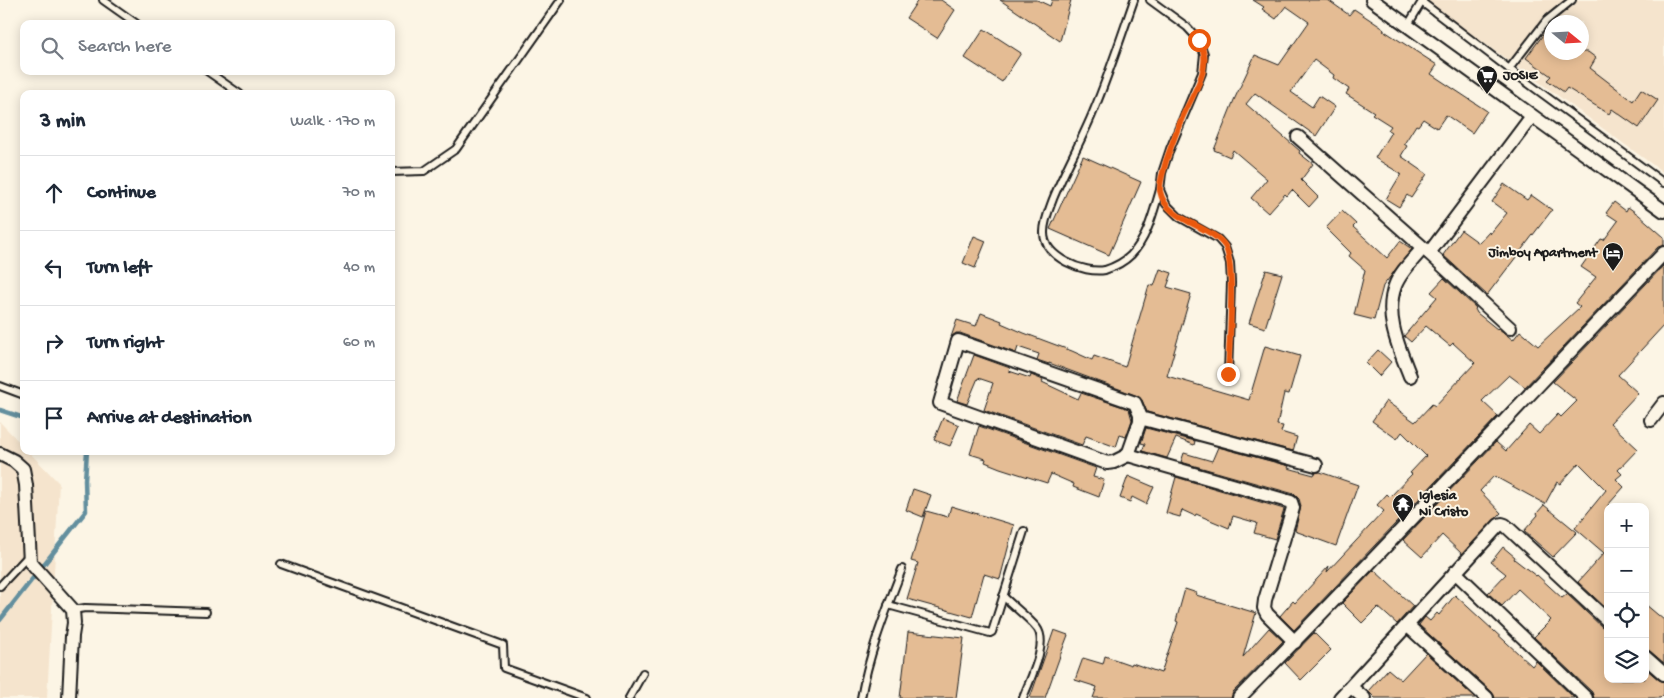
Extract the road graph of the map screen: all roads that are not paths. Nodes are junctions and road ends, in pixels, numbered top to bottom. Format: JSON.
{"nodes":[{"id":1,"x":103,"y":0,"type":"edge"},
{"id":2,"x":561,"y":0,"type":"edge"},
{"id":3,"x":1134,"y":0,"type":"edge"},
{"id":4,"x":1150,"y":0,"type":"edge"},
{"id":5,"x":1372,"y":0,"type":"edge"},
{"id":6,"x":1560,"y":0,"type":"edge"},
{"id":7,"x":1566,"y":0,"type":"edge"},
{"id":8,"x":1572,"y":0,"type":"edge"},
{"id":9,"x":1423,"y":1,"type":"edge"},
{"id":10,"x":1560,"y":8,"type":"junction"},
{"id":11,"x":131,"y":20,"type":"edge"},
{"id":12,"x":1408,"y":25,"type":"junction"},
{"id":13,"x":1509,"y":69,"type":"junction"},
{"id":14,"x":213,"y":75,"type":"edge"},
{"id":15,"x":234,"y":90,"type":"edge"},
{"id":16,"x":1532,"y":116,"type":"junction"},
{"id":17,"x":1298,"y":137,"type":"dead end"},
{"id":18,"x":395,"y":172,"type":"edge"},
{"id":19,"x":1664,"y":183,"type":"edge"},
{"id":20,"x":1160,"y":190,"type":"junction"},
{"id":21,"x":1664,"y":211,"type":"edge"},
{"id":22,"x":1426,"y":251,"type":"junction"},
{"id":23,"x":1664,"y":253,"type":"edge"},
{"id":24,"x":1510,"y":328,"type":"dead end"},
{"id":25,"x":1228,"y":374,"type":"dead end"},
{"id":26,"x":1410,"y":376,"type":"dead end"},
{"id":27,"x":0,"y":386,"type":"edge"},
{"id":28,"x":20,"y":394,"type":"edge"},
{"id":29,"x":1664,"y":403,"type":"edge"},
{"id":30,"x":1140,"y":418,"type":"junction"},
{"id":31,"x":1651,"y":420,"type":"dead end"},
{"id":32,"x":0,"y":454,"type":"edge"},
{"id":33,"x":1128,"y":455,"type":"junction"},
{"id":34,"x":1316,"y":465,"type":"dead end"},
{"id":35,"x":1024,"y":531,"type":"dead end"},
{"id":36,"x":29,"y":558,"type":"junction"},
{"id":37,"x":281,"y":564,"type":"dead end"},
{"id":38,"x":902,"y":569,"type":"dead end"},
{"id":39,"x":1456,"y":572,"type":"junction"},
{"id":40,"x":0,"y":586,"type":"edge"},
{"id":41,"x":1003,"y":596,"type":"junction"},
{"id":42,"x":888,"y":605,"type":"junction"},
{"id":43,"x":73,"y":610,"type":"junction"},
{"id":44,"x":206,"y":612,"type":"dead end"},
{"id":45,"x":1604,"y":618,"type":"edge"},
{"id":46,"x":1408,"y":625,"type":"junction"},
{"id":47,"x":1295,"y":642,"type":"junction"},
{"id":48,"x":1649,"y":661,"type":"edge"},
{"id":49,"x":643,"y":673,"type":"dead end"},
{"id":50,"x":1664,"y":674,"type":"edge"},
{"id":51,"x":1351,"y":687,"type":"junction"},
{"id":52,"x":69,"y":698,"type":"edge"},
{"id":53,"x":587,"y":698,"type":"edge"},
{"id":54,"x":630,"y":698,"type":"edge"},
{"id":55,"x":861,"y":698,"type":"edge"},
{"id":56,"x":1023,"y":698,"type":"edge"},
{"id":57,"x":1239,"y":698,"type":"edge"},
{"id":58,"x":1340,"y":698,"type":"edge"},
{"id":59,"x":1364,"y":698,"type":"edge"},
{"id":60,"x":1487,"y":698,"type":"edge"},
{"id":61,"x":1586,"y":698,"type":"edge"}],
"edges":[{"from":1,"to":11,"type":"lane"},
{"from":2,"to":18,"type":"lane"},
{"from":3,"to":20,"type":"lane"},
{"from":4,"to":20,"type":"lane"},
{"from":5,"to":12,"type":"street"},
{"from":6,"to":10,"type":"lane"},
{"from":7,"to":10,"type":"lane"},
{"from":8,"to":10,"type":"lane"},
{"from":9,"to":12,"type":"lane"},
{"from":9,"to":13,"type":"lane"},
{"from":10,"to":13,"type":"lane"},
{"from":12,"to":16,"type":"street"},
{"from":13,"to":19,"type":"lane"},
{"from":14,"to":15,"type":"lane"},
{"from":16,"to":21,"type":"street"},
{"from":16,"to":22,"type":"street"},
{"from":17,"to":22,"type":"street"},
{"from":20,"to":25,"type":"lane"},
{"from":22,"to":24,"type":"street"},
{"from":22,"to":26,"type":"street"},
{"from":23,"to":47,"type":"street"},
{"from":27,"to":28,"type":"lane"},
{"from":29,"to":31,"type":"street"},
{"from":30,"to":33,"type":"street"},
{"from":30,"to":33,"type":"street"},
{"from":30,"to":34,"type":"street"},
{"from":32,"to":36,"type":"street"},
{"from":33,"to":47,"type":"street"},
{"from":35,"to":41,"type":"lane"},
{"from":36,"to":40,"type":"lane"},
{"from":36,"to":43,"type":"street"},
{"from":37,"to":53,"type":"lane"},
{"from":38,"to":42,"type":"lane"},
{"from":39,"to":45,"type":"street"},
{"from":39,"to":46,"type":"street"},
{"from":39,"to":61,"type":"street"},
{"from":41,"to":42,"type":"lane"},
{"from":41,"to":56,"type":"lane"},
{"from":42,"to":55,"type":"lane"},
{"from":43,"to":44,"type":"lane"},
{"from":43,"to":52,"type":"street"},
{"from":46,"to":51,"type":"street"},
{"from":46,"to":60,"type":"street"},
{"from":47,"to":57,"type":"street"},
{"from":48,"to":50,"type":"street"},
{"from":49,"to":54,"type":"lane"},
{"from":51,"to":58,"type":"street"},
{"from":51,"to":59,"type":"street"}]}
